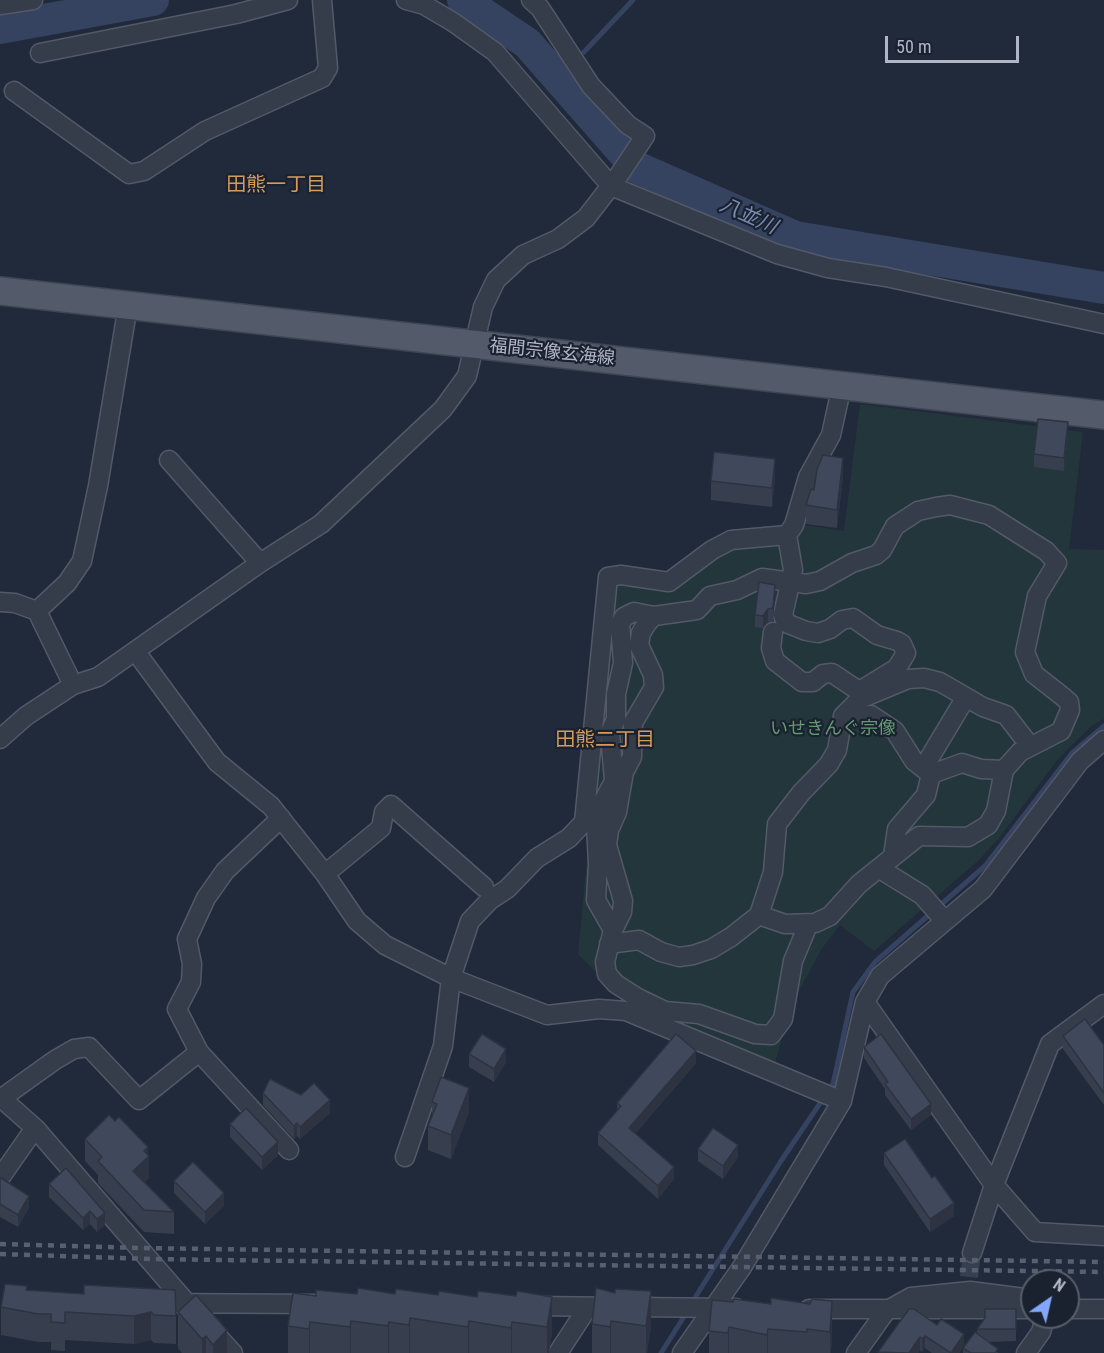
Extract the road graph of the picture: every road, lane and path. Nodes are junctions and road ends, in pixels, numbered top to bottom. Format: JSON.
{"nodes":[{"id":1,"x":29,"y":0,"type":"edge"},
{"id":2,"x":288,"y":0,"type":"edge"},
{"id":3,"x":322,"y":0,"type":"edge"},
{"id":4,"x":406,"y":0,"type":"edge"},
{"id":5,"x":531,"y":0,"type":"edge"},
{"id":6,"x":0,"y":5,"type":"edge"},
{"id":7,"x":40,"y":53,"type":"dead end"},
{"id":8,"x":14,"y":91,"type":"dead end"},
{"id":9,"x":614,"y":182,"type":"junction"},
{"id":10,"x":0,"y":291,"type":"edge"},
{"id":11,"x":128,"y":305,"type":"junction"},
{"id":12,"x":1104,"y":324,"type":"edge"},
{"id":13,"x":476,"y":345,"type":"junction"},
{"id":14,"x":842,"y":385,"type":"junction"},
{"id":15,"x":1104,"y":415,"type":"edge"},
{"id":16,"x":169,"y":460,"type":"dead end"},
{"id":17,"x":787,"y":535,"type":"junction"},
{"id":18,"x":260,"y":562,"type":"junction"},
{"id":19,"x":790,"y":580,"type":"junction"},
{"id":20,"x":0,"y":602,"type":"edge"},
{"id":21,"x":37,"y":611,"type":"junction"},
{"id":22,"x":654,"y":616,"type":"junction"},
{"id":23,"x":772,"y":632,"type":"dead end"},
{"id":24,"x":136,"y":652,"type":"junction"},
{"id":25,"x":73,"y":686,"type":"junction"},
{"id":26,"x":966,"y":697,"type":"junction"},
{"id":27,"x":841,"y":726,"type":"junction"},
{"id":28,"x":0,"y":739,"type":"edge"},
{"id":29,"x":1104,"y":740,"type":"edge"},
{"id":30,"x":1030,"y":746,"type":"junction"},
{"id":31,"x":1004,"y":770,"type":"junction"},
{"id":32,"x":927,"y":771,"type":"junction"},
{"id":33,"x":619,"y":777,"type":"junction"},
{"id":34,"x":280,"y":818,"type":"junction"},
{"id":35,"x":893,"y":856,"type":"junction"},
{"id":36,"x":880,"y":869,"type":"junction"},
{"id":37,"x":325,"y":874,"type":"junction"},
{"id":38,"x":484,"y":887,"type":"dead end"},
{"id":39,"x":759,"y":915,"type":"junction"},
{"id":40,"x":944,"y":920,"type":"junction"},
{"id":41,"x":808,"y":924,"type":"junction"},
{"id":42,"x":611,"y":937,"type":"junction"},
{"id":43,"x":451,"y":978,"type":"junction"},
{"id":44,"x":865,"y":1002,"type":"junction"},
{"id":45,"x":1104,"y":1004,"type":"edge"},
{"id":46,"x":662,"y":1017,"type":"junction"},
{"id":47,"x":199,"y":1052,"type":"junction"},
{"id":48,"x":1,"y":1098,"type":"edge"},
{"id":49,"x":842,"y":1101,"type":"junction"},
{"id":50,"x":35,"y":1128,"type":"junction"},
{"id":51,"x":289,"y":1150,"type":"dead end"},
{"id":52,"x":405,"y":1157,"type":"dead end"},
{"id":53,"x":0,"y":1178,"type":"edge"},
{"id":54,"x":994,"y":1185,"type":"junction"},
{"id":55,"x":1104,"y":1236,"type":"edge"},
{"id":56,"x":972,"y":1253,"type":"tunnel mouth"},
{"id":57,"x":1020,"y":1296,"type":"edge"},
{"id":58,"x":128,"y":1303,"type":"edge"},
{"id":59,"x":187,"y":1303,"type":"junction"},
{"id":60,"x":339,"y":1304,"type":"edge"},
{"id":61,"x":513,"y":1306,"type":"edge"},
{"id":62,"x":588,"y":1307,"type":"junction"},
{"id":63,"x":696,"y":1308,"type":"junction"},
{"id":64,"x":758,"y":1308,"type":"edge"},
{"id":65,"x":793,"y":1309,"type":"edge"},
{"id":66,"x":1020,"y":1309,"type":"edge"},
{"id":67,"x":1080,"y":1309,"type":"edge"},
{"id":68,"x":1104,"y":1309,"type":"edge"},
{"id":69,"x":886,"y":1311,"type":"junction"},
{"id":70,"x":1042,"y":1329,"type":"edge"},
{"id":71,"x":233,"y":1353,"type":"edge"},
{"id":72,"x":558,"y":1353,"type":"edge"},
{"id":73,"x":682,"y":1353,"type":"edge"},
{"id":74,"x":856,"y":1353,"type":"edge"},
{"id":75,"x":1026,"y":1353,"type":"edge"}],
"edges":[{"from":1,"to":6,"type":"street"},
{"from":2,"to":7,"type":"street"},
{"from":3,"to":8,"type":"street"},
{"from":4,"to":9,"type":"street"},
{"from":5,"to":9,"type":"street"},
{"from":9,"to":12,"type":"street"},
{"from":9,"to":13,"type":"street"},
{"from":10,"to":11,"type":"main road","name":"福間宗像玄海線"},
{"from":11,"to":13,"type":"main road","name":"福間宗像玄海線"},
{"from":11,"to":21,"type":"street"},
{"from":13,"to":14,"type":"main road","name":"福間宗像玄海線"},
{"from":13,"to":18,"type":"street"},
{"from":14,"to":15,"type":"main road","name":"福間宗像玄海線"},
{"from":14,"to":17,"type":"street"},
{"from":16,"to":18,"type":"street"},
{"from":17,"to":19,"type":"street"},
{"from":17,"to":43,"type":"street"},
{"from":18,"to":24,"type":"street"},
{"from":19,"to":22,"type":"street"},
{"from":19,"to":23,"type":"street"},
{"from":19,"to":30,"type":"street"},
{"from":20,"to":21,"type":"street"},
{"from":21,"to":25,"type":"street"},
{"from":22,"to":33,"type":"street"},
{"from":22,"to":33,"type":"street"},
{"from":24,"to":25,"type":"street"},
{"from":24,"to":34,"type":"street"},
{"from":25,"to":28,"type":"street"},
{"from":26,"to":27,"type":"street"},
{"from":26,"to":30,"type":"street"},
{"from":26,"to":32,"type":"street"},
{"from":27,"to":32,"type":"street"},
{"from":27,"to":39,"type":"street"},
{"from":29,"to":40,"type":"street"},
{"from":30,"to":31,"type":"street"},
{"from":31,"to":32,"type":"street"},
{"from":31,"to":35,"type":"street"},
{"from":32,"to":35,"type":"street"},
{"from":33,"to":42,"type":"street"},
{"from":33,"to":42,"type":"street"},
{"from":34,"to":37,"type":"street"},
{"from":34,"to":47,"type":"street"},
{"from":35,"to":36,"type":"street"},
{"from":36,"to":40,"type":"street"},
{"from":36,"to":41,"type":"street"},
{"from":37,"to":38,"type":"street"},
{"from":37,"to":43,"type":"street"},
{"from":39,"to":41,"type":"street"},
{"from":39,"to":42,"type":"street"},
{"from":40,"to":44,"type":"street"},
{"from":41,"to":46,"type":"street"},
{"from":42,"to":46,"type":"street"},
{"from":43,"to":46,"type":"street"},
{"from":43,"to":52,"type":"street"},
{"from":44,"to":49,"type":"street"},
{"from":44,"to":54,"type":"street"},
{"from":45,"to":54,"type":"street"},
{"from":46,"to":49,"type":"street"},
{"from":47,"to":48,"type":"street"},
{"from":47,"to":51,"type":"street"},
{"from":48,"to":50,"type":"street"},
{"from":49,"to":63,"type":"street"},
{"from":50,"to":53,"type":"street"},
{"from":50,"to":59,"type":"street"},
{"from":54,"to":55,"type":"street"},
{"from":54,"to":56,"type":"street"},
{"from":57,"to":69,"type":"street"},
{"from":58,"to":59,"type":"street"},
{"from":59,"to":60,"type":"street"},
{"from":59,"to":71,"type":"street"},
{"from":61,"to":62,"type":"street"},
{"from":62,"to":63,"type":"street"},
{"from":62,"to":72,"type":"street"},
{"from":63,"to":64,"type":"street"},
{"from":63,"to":73,"type":"street"},
{"from":65,"to":69,"type":"street"},
{"from":66,"to":69,"type":"street"},
{"from":67,"to":68,"type":"street"},
{"from":69,"to":74,"type":"street"},
{"from":70,"to":75,"type":"street"}]}
